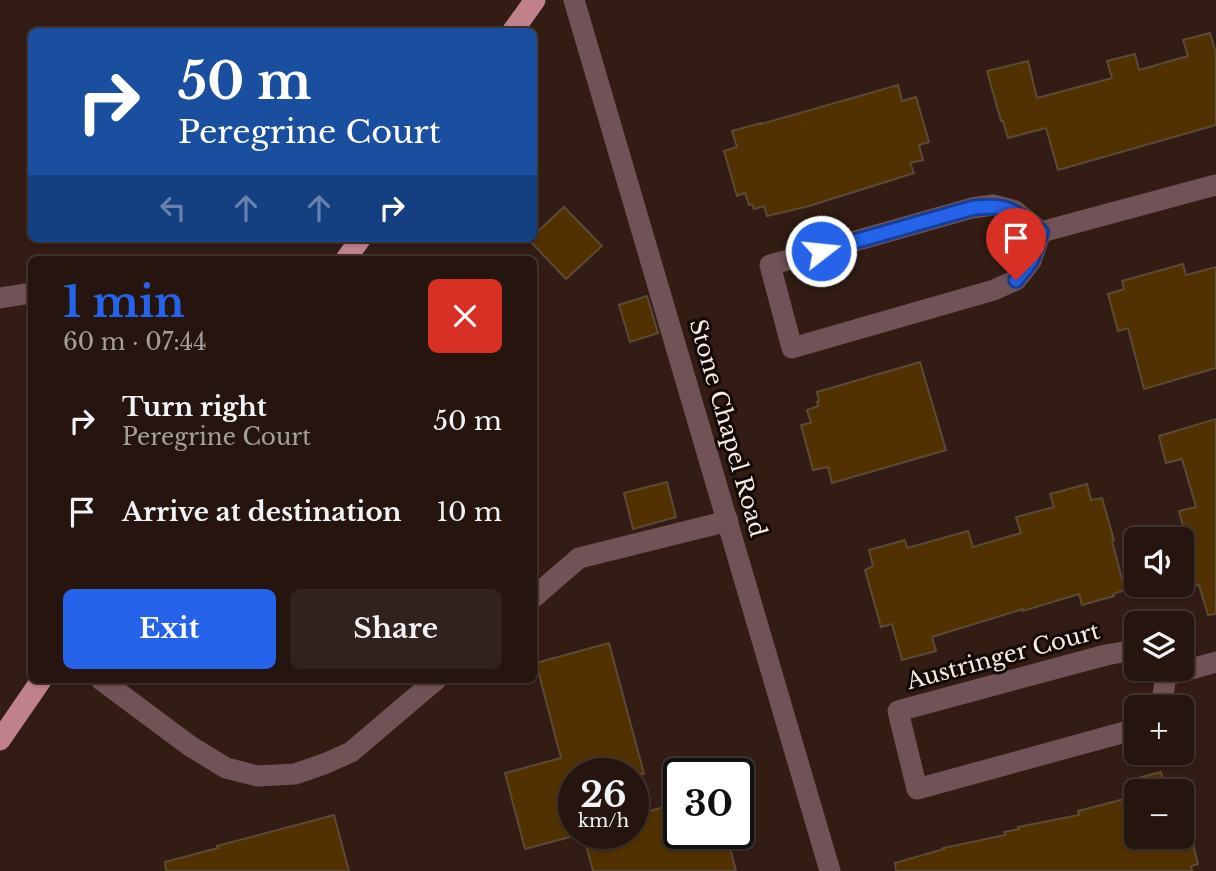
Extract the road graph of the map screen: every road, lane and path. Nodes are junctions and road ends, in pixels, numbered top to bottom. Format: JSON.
{"nodes":[{"id":1,"x":535,"y":0,"type":"edge"},
{"id":2,"x":574,"y":0,"type":"edge"},
{"id":3,"x":515,"y":28,"type":"edge"},
{"id":4,"x":1216,"y":185,"type":"edge"},
{"id":5,"x":1041,"y":232,"type":"junction"},
{"id":6,"x":728,"y":521,"type":"junction"},
{"id":7,"x":537,"y":594,"type":"edge"},
{"id":8,"x":1124,"y":652,"type":"edge"},
{"id":9,"x":1216,"y":662,"type":"edge"},
{"id":10,"x":1194,"y":666,"type":"edge"},
{"id":11,"x":39,"y":683,"type":"edge"},
{"id":12,"x":105,"y":683,"type":"edge"},
{"id":13,"x":432,"y":683,"type":"edge"},
{"id":14,"x":1124,"y":732,"type":"edge"},
{"id":15,"x":0,"y":740,"type":"edge"},
{"id":16,"x":831,"y":871,"type":"edge"}],
"edges":[{"from":1,"to":3,"type":"main road"},
{"from":2,"to":6,"type":"street","name":"Stone Chapel Road"},
{"from":4,"to":5,"type":"street"},
{"from":5,"to":5,"type":"street"},
{"from":6,"to":7,"type":"street"},
{"from":6,"to":16,"type":"street","name":"Stone Chapel Road"},
{"from":8,"to":14,"type":"street","name":"Austringer Court"},
{"from":9,"to":10,"type":"street"},
{"from":11,"to":15,"type":"main road"},
{"from":12,"to":13,"type":"street"}]}
